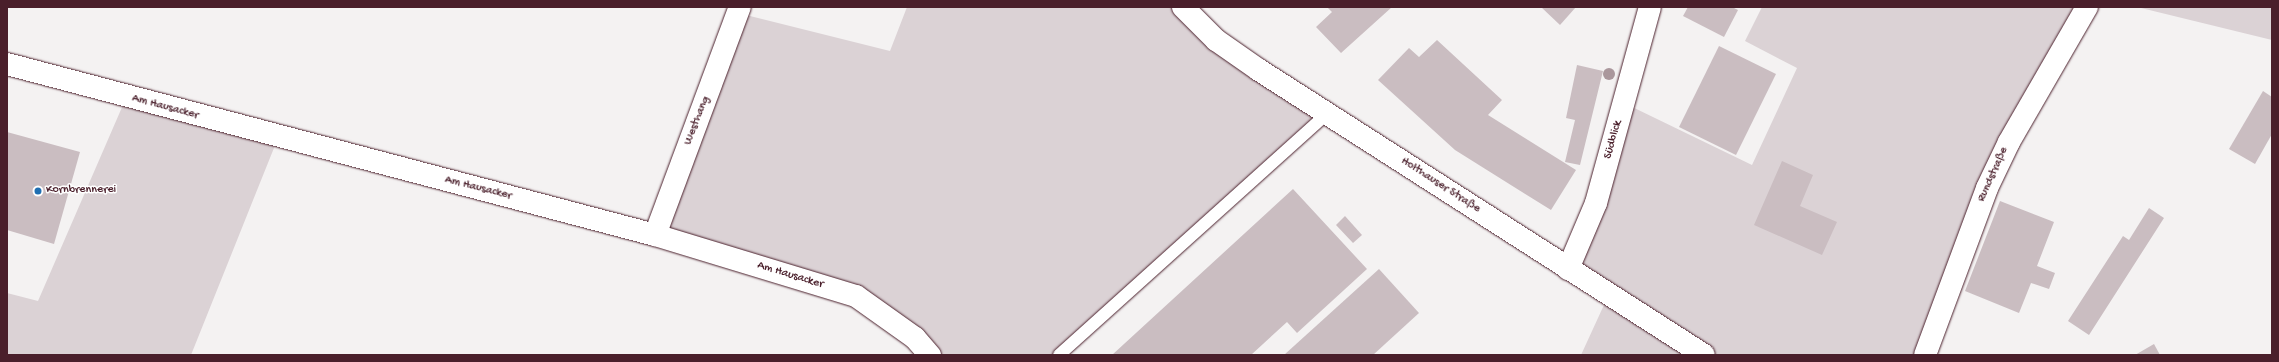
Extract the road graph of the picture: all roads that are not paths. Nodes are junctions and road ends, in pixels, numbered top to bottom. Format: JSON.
{"nodes":[{"id":1,"x":740,"y":7,"type":"edge"},
{"id":2,"x":1183,"y":7,"type":"edge"},
{"id":3,"x":1650,"y":7,"type":"edge"},
{"id":4,"x":2087,"y":7,"type":"edge"},
{"id":5,"x":7,"y":64,"type":"edge"},
{"id":6,"x":1328,"y":113,"type":"junction"},
{"id":7,"x":655,"y":235,"type":"junction"},
{"id":8,"x":1568,"y":269,"type":"junction"},
{"id":9,"x":930,"y":355,"type":"edge"},
{"id":10,"x":1059,"y":355,"type":"edge"},
{"id":11,"x":1704,"y":355,"type":"edge"},
{"id":12,"x":1925,"y":355,"type":"edge"}],
"edges":[{"from":1,"to":7,"type":"street","name":"Westhang"},
{"from":2,"to":6,"type":"street","name":"Holthauser Straße"},
{"from":3,"to":8,"type":"street","name":"Südblick"},
{"from":4,"to":12,"type":"street","name":"Rundstraße"},
{"from":5,"to":7,"type":"street","name":"Am Hausacker"},
{"from":6,"to":8,"type":"street","name":"Holthauser Straße"},
{"from":6,"to":10,"type":"lane"},
{"from":7,"to":9,"type":"street","name":"Am Hausacker"},
{"from":8,"to":11,"type":"street","name":"Holthauser Straße"}]}
